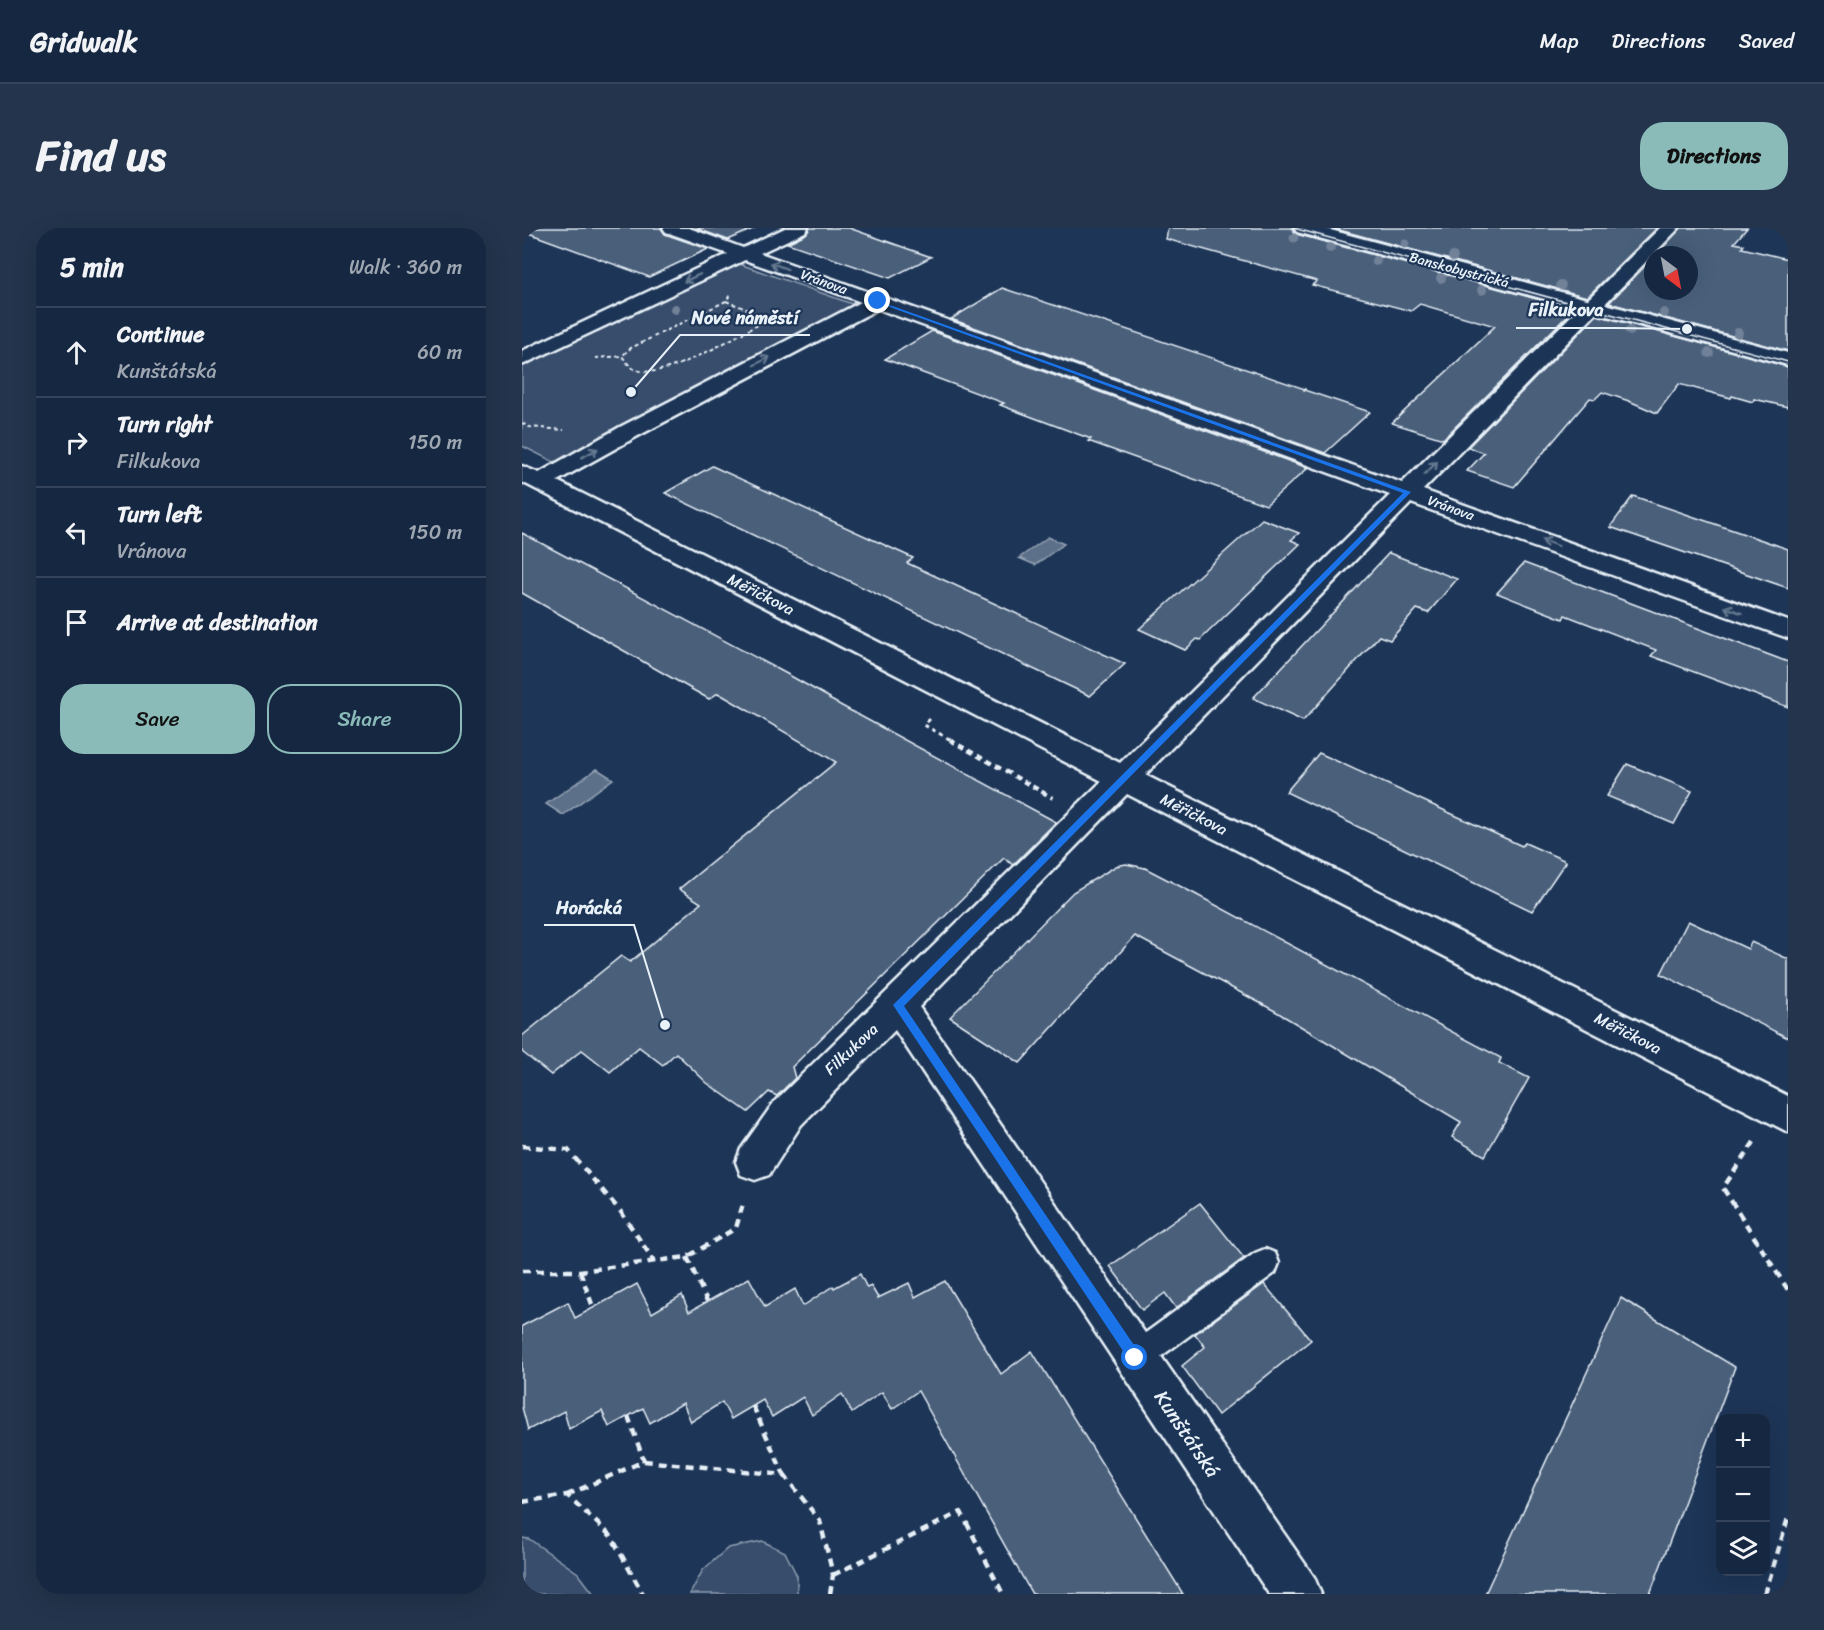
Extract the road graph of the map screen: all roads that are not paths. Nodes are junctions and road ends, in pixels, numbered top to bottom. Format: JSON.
{"nodes":[{"id":1,"x":672,"y":228,"type":"edge"},
{"id":2,"x":799,"y":228,"type":"edge"},
{"id":3,"x":1303,"y":228,"type":"edge"},
{"id":4,"x":1670,"y":228,"type":"edge"},
{"id":5,"x":745,"y":253,"type":"junction"},
{"id":6,"x":878,"y":301,"type":"junction"},
{"id":7,"x":1594,"y":307,"type":"junction"},
{"id":8,"x":522,"y":359,"type":"edge"},
{"id":9,"x":1788,"y":359,"type":"edge"},
{"id":10,"x":531,"y":478,"type":"edge"},
{"id":11,"x":1407,"y":492,"type":"junction"},
{"id":12,"x":1788,"y":630,"type":"edge"},
{"id":13,"x":1123,"y":778,"type":"junction"},
{"id":14,"x":898,"y":1005,"type":"junction"},
{"id":15,"x":1782,"y":1112,"type":"edge"},
{"id":16,"x":755,"y":1162,"type":"road end"},
{"id":17,"x":1265,"y":1263,"type":"dead end"},
{"id":18,"x":1135,"y":1358,"type":"junction"},
{"id":19,"x":1297,"y":1594,"type":"edge"}],
"edges":[{"from":1,"to":5,"type":"street","name":"Vránova"},
{"from":2,"to":5,"type":"street"},
{"from":3,"to":7,"type":"street","name":"Banskobystrická"},
{"from":4,"to":7,"type":"street","name":"Filkukova"},
{"from":6,"to":5,"type":"street","name":"Vránova","one_way":true},
{"from":5,"to":8,"type":"street","one_way":true},
{"from":10,"to":6,"type":"street","one_way":true},
{"from":6,"to":11,"type":"street","name":"Vránova"},
{"from":7,"to":9,"type":"street","name":"Banskobystrická"},
{"from":11,"to":7,"type":"street","name":"Filkukova","one_way":true},
{"from":10,"to":13,"type":"street","name":"Měřičkova"},
{"from":12,"to":11,"type":"street","name":"Vránova","one_way":true},
{"from":11,"to":13,"type":"street","name":"Filkukova"},
{"from":13,"to":14,"type":"street","name":"Filkukova"},
{"from":13,"to":15,"type":"street","name":"Měřičkova"},
{"from":14,"to":16,"type":"street","name":"Filkukova"},
{"from":14,"to":18,"type":"street","name":"Kunštátská"},
{"from":17,"to":18,"type":"lane"},
{"from":18,"to":19,"type":"street","name":"Kunštátská"}]}
